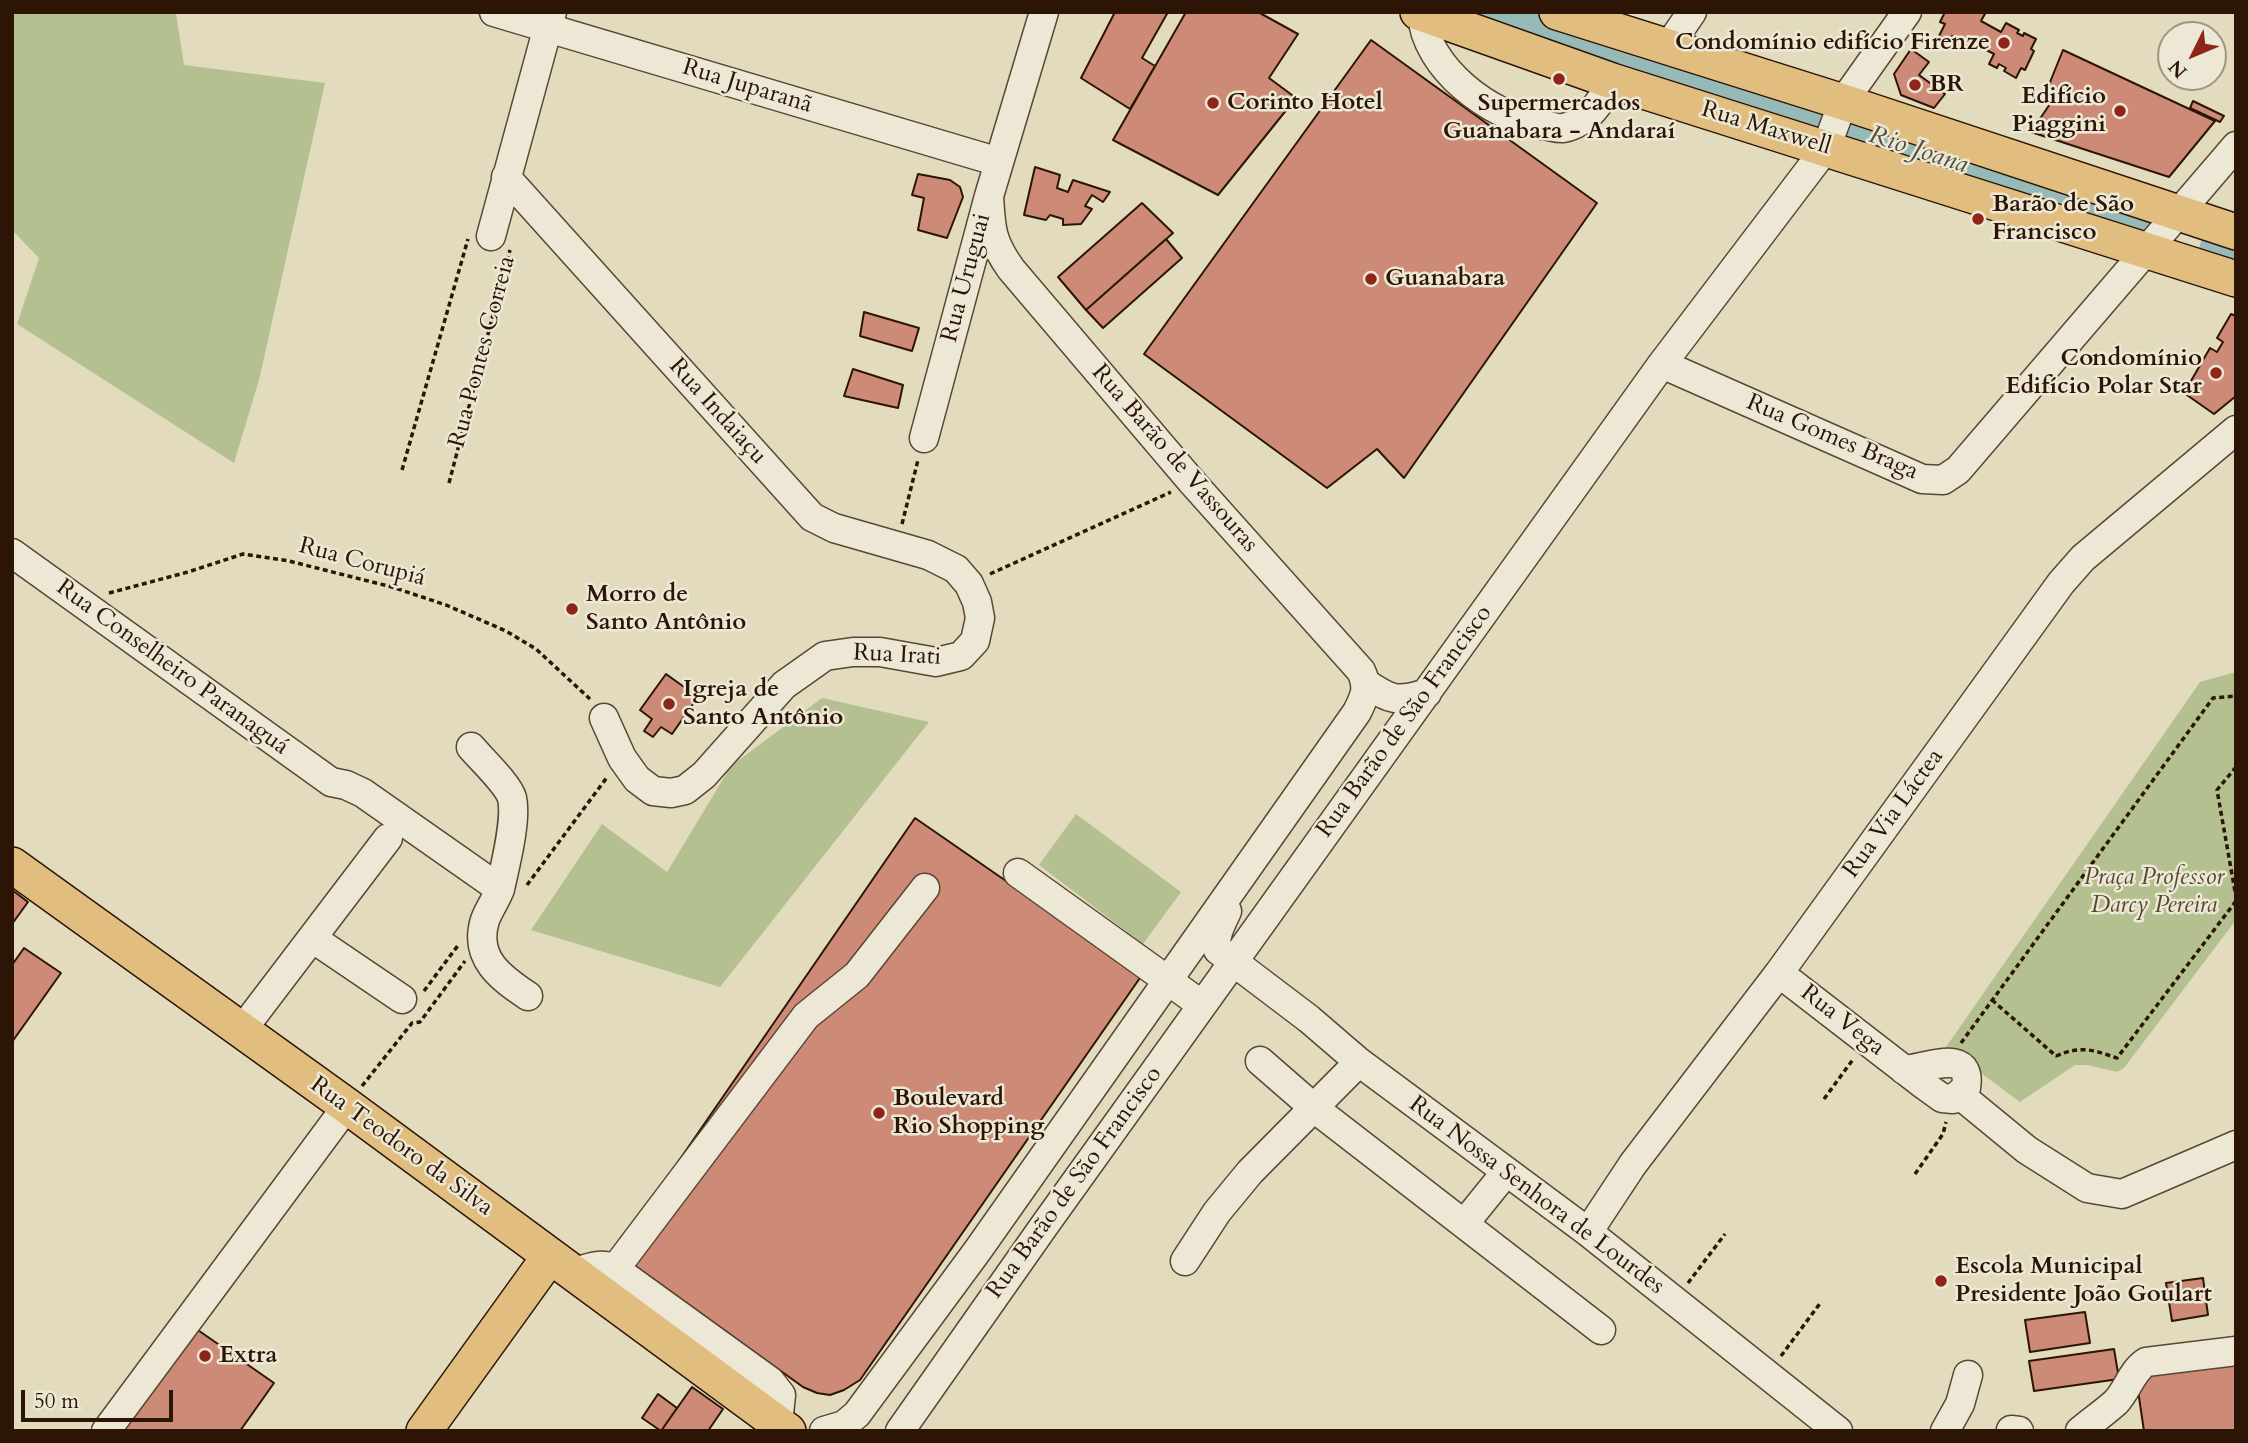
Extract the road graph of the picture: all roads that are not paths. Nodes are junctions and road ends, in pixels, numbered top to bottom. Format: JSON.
{"nodes":[{"id":1,"x":494,"y":12,"type":"edge"},
{"id":2,"x":1044,"y":12,"type":"edge"},
{"id":3,"x":1692,"y":12,"type":"edge"},
{"id":4,"x":1907,"y":12,"type":"edge"},
{"id":5,"x":1420,"y":13,"type":"edge"},
{"id":6,"x":1560,"y":13,"type":"edge"},
{"id":7,"x":550,"y":20,"type":"edge"},
{"id":8,"x":1668,"y":47,"type":"junction"},
{"id":9,"x":1612,"y":81,"type":"junction"},
{"id":10,"x":1843,"y":102,"type":"junction"},
{"id":11,"x":2236,"y":146,"type":"edge"},
{"id":12,"x":1826,"y":148,"type":"junction"},
{"id":13,"x":999,"y":162,"type":"junction"},
{"id":14,"x":506,"y":177,"type":"junction"},
{"id":15,"x":989,"y":196,"type":"junction"},
{"id":16,"x":2178,"y":213,"type":"junction"},
{"id":17,"x":2236,"y":232,"type":"edge"},
{"id":18,"x":491,"y":236,"type":"road end"},
{"id":19,"x":2146,"y":251,"type":"junction"},
{"id":20,"x":2236,"y":279,"type":"edge"},
{"id":21,"x":1662,"y":364,"type":"junction"},
{"id":22,"x":2236,"y":430,"type":"edge"},
{"id":23,"x":924,"y":438,"type":"road end"},
{"id":24,"x":12,"y":553,"type":"edge"},
{"id":25,"x":969,"y":584,"type":"joint"},
{"id":26,"x":1367,"y":684,"type":"junction"},
{"id":27,"x":1427,"y":693,"type":"junction"},
{"id":28,"x":1357,"y":712,"type":"junction"},
{"id":29,"x":604,"y":718,"type":"road end"},
{"id":30,"x":1395,"y":736,"type":"junction"},
{"id":31,"x":471,"y":747,"type":"dead end"},
{"id":32,"x":388,"y":838,"type":"dead end"},
{"id":33,"x":12,"y":866,"type":"edge"},
{"id":34,"x":1018,"y":873,"type":"dead end"},
{"id":35,"x":926,"y":888,"type":"dead end"},
{"id":36,"x":500,"y":889,"type":"junction"},
{"id":37,"x":1230,"y":891,"type":"junction"},
{"id":38,"x":312,"y":938,"type":"junction"},
{"id":39,"x":1234,"y":962,"type":"junction"},
{"id":40,"x":1779,"y":973,"type":"junction"},
{"id":41,"x":1168,"y":980,"type":"junction"},
{"id":42,"x":528,"y":996,"type":"dead end"},
{"id":43,"x":410,"y":1004,"type":"road end"},
{"id":44,"x":1202,"y":1005,"type":"junction"},
{"id":45,"x":242,"y":1030,"type":"junction"},
{"id":46,"x":1260,"y":1061,"type":"dead end"},
{"id":47,"x":1359,"y":1062,"type":"junction"},
{"id":48,"x":1904,"y":1070,"type":"junction"},
{"id":49,"x":1956,"y":1097,"type":"junction"},
{"id":50,"x":347,"y":1106,"type":"junction"},
{"id":51,"x":1314,"y":1108,"type":"junction"},
{"id":52,"x":2236,"y":1146,"type":"edge"},
{"id":53,"x":1506,"y":1171,"type":"junction"},
{"id":54,"x":1464,"y":1224,"type":"junction"},
{"id":55,"x":1588,"y":1232,"type":"junction"},
{"id":56,"x":1185,"y":1261,"type":"dead end"},
{"id":57,"x":561,"y":1264,"type":"junction"},
{"id":58,"x":615,"y":1269,"type":"junction"},
{"id":59,"x":646,"y":1291,"type":"junction"},
{"id":60,"x":1601,"y":1330,"type":"dead end"},
{"id":61,"x":665,"y":1341,"type":"junction"},
{"id":62,"x":2236,"y":1351,"type":"edge"},
{"id":63,"x":1968,"y":1375,"type":"dead end"},
{"id":64,"x":783,"y":1427,"type":"edge"},
{"id":65,"x":106,"y":1431,"type":"edge"},
{"id":66,"x":424,"y":1431,"type":"edge"},
{"id":67,"x":824,"y":1431,"type":"edge"},
{"id":68,"x":900,"y":1431,"type":"edge"},
{"id":69,"x":1838,"y":1431,"type":"edge"},
{"id":70,"x":1945,"y":1431,"type":"edge"},
{"id":71,"x":2080,"y":1431,"type":"edge"}],
"edges":[{"from":1,"to":7,"type":"street","name":"Rua Juparanã"},
{"from":2,"to":13,"type":"street","name":"Rua Uruguai"},
{"from":3,"to":8,"type":"street"},
{"from":4,"to":10,"type":"street","name":"Rua Barão de São Francisco"},
{"from":5,"to":9,"type":"main road","name":"Rua Maxwell"},
{"from":5,"to":9,"type":"street"},
{"from":6,"to":8,"type":"main road","name":"Rua Maxwell"},
{"from":7,"to":13,"type":"street","name":"Rua Juparanã"},
{"from":7,"to":14,"type":"street","name":"Rua Pontes Correia"},
{"from":8,"to":10,"type":"main road","name":"Rua Maxwell"},
{"from":9,"to":12,"type":"main road","name":"Rua Maxwell"},
{"from":10,"to":12,"type":"street","name":"Rua Barão de São Francisco"},
{"from":10,"to":16,"type":"main road","name":"Rua Maxwell"},
{"from":11,"to":16,"type":"street","name":"Rua Gomes Braga"},
{"from":12,"to":19,"type":"main road","name":"Rua Maxwell"},
{"from":12,"to":21,"type":"street","name":"Rua Barão de São Francisco"},
{"from":13,"to":15,"type":"street","name":"Rua Uruguai"},
{"from":14,"to":18,"type":"street","name":"Rua Pontes Correia"},
{"from":14,"to":25,"type":"street","name":"Rua Indaiaçu"},
{"from":15,"to":23,"type":"street","name":"Rua Uruguai"},
{"from":15,"to":26,"type":"street","name":"Rua Barão de Vassouras"},
{"from":16,"to":17,"type":"main road","name":"Rua Maxwell"},
{"from":16,"to":19,"type":"street","name":"Rua Gomes Braga"},
{"from":19,"to":20,"type":"main road","name":"Rua Maxwell"},
{"from":19,"to":21,"type":"street","name":"Rua Gomes Braga"},
{"from":21,"to":27,"type":"street","name":"Rua Barão de São Francisco"},
{"from":22,"to":40,"type":"street","name":"Rua Via Láctea"},
{"from":24,"to":36,"type":"street","name":"Rua Conselheiro Paranaguá"},
{"from":25,"to":29,"type":"street","name":"Rua Irati"},
{"from":26,"to":27,"type":"street"},
{"from":26,"to":28,"type":"street"},
{"from":27,"to":30,"type":"street","name":"Rua Barão de São Francisco"},
{"from":28,"to":30,"type":"street"},
{"from":28,"to":37,"type":"street","name":"Rua Barão de São Francisco"},
{"from":30,"to":39,"type":"street","name":"Rua Barão de São Francisco"},
{"from":31,"to":36,"type":"street"},
{"from":32,"to":38,"type":"street"},
{"from":33,"to":45,"type":"main road","name":"Rua Teodoro da Silva"},
{"from":34,"to":41,"type":"street"},
{"from":35,"to":58,"type":"street"},
{"from":36,"to":42,"type":"street"},
{"from":37,"to":39,"type":"street"},
{"from":37,"to":41,"type":"street","name":"Rua Barão de São Francisco"},
{"from":38,"to":43,"type":"street"},
{"from":38,"to":45,"type":"street"},
{"from":39,"to":44,"type":"street","name":"Rua Barão de São Francisco"},
{"from":39,"to":47,"type":"street","name":"Rua Nossa Senhora de Lourdes"},
{"from":40,"to":48,"type":"street","name":"Rua Vega"},
{"from":40,"to":55,"type":"street","name":"Rua Via Láctea"},
{"from":41,"to":44,"type":"street"},
{"from":41,"to":67,"type":"street","name":"Rua Barão de São Francisco"},
{"from":44,"to":68,"type":"street","name":"Rua Barão de São Francisco"},
{"from":45,"to":50,"type":"main road","name":"Rua Teodoro da Silva"},
{"from":46,"to":51,"type":"street"},
{"from":47,"to":51,"type":"street"},
{"from":47,"to":53,"type":"street","name":"Rua Nossa Senhora de Lourdes"},
{"from":48,"to":49,"type":"street","name":"Rua Vega"},
{"from":48,"to":49,"type":"street","name":"Rua Vega"},
{"from":49,"to":52,"type":"street","name":"Rua Vega"},
{"from":50,"to":57,"type":"main road","name":"Rua Teodoro da Silva"},
{"from":50,"to":65,"type":"street"},
{"from":51,"to":54,"type":"street"},
{"from":51,"to":56,"type":"street"},
{"from":53,"to":54,"type":"street"},
{"from":53,"to":55,"type":"street","name":"Rua Nossa Senhora de Lourdes"},
{"from":54,"to":60,"type":"street"},
{"from":55,"to":69,"type":"street","name":"Rua Nossa Senhora de Lourdes"},
{"from":57,"to":58,"type":"street"},
{"from":57,"to":61,"type":"main road","name":"Rua Teodoro da Silva"},
{"from":57,"to":66,"type":"main road"},
{"from":58,"to":59,"type":"street"},
{"from":59,"to":61,"type":"street"},
{"from":59,"to":64,"type":"street"},
{"from":61,"to":64,"type":"main road","name":"Rua Teodoro da Silva"},
{"from":62,"to":71,"type":"street"},
{"from":63,"to":70,"type":"street"}]}
